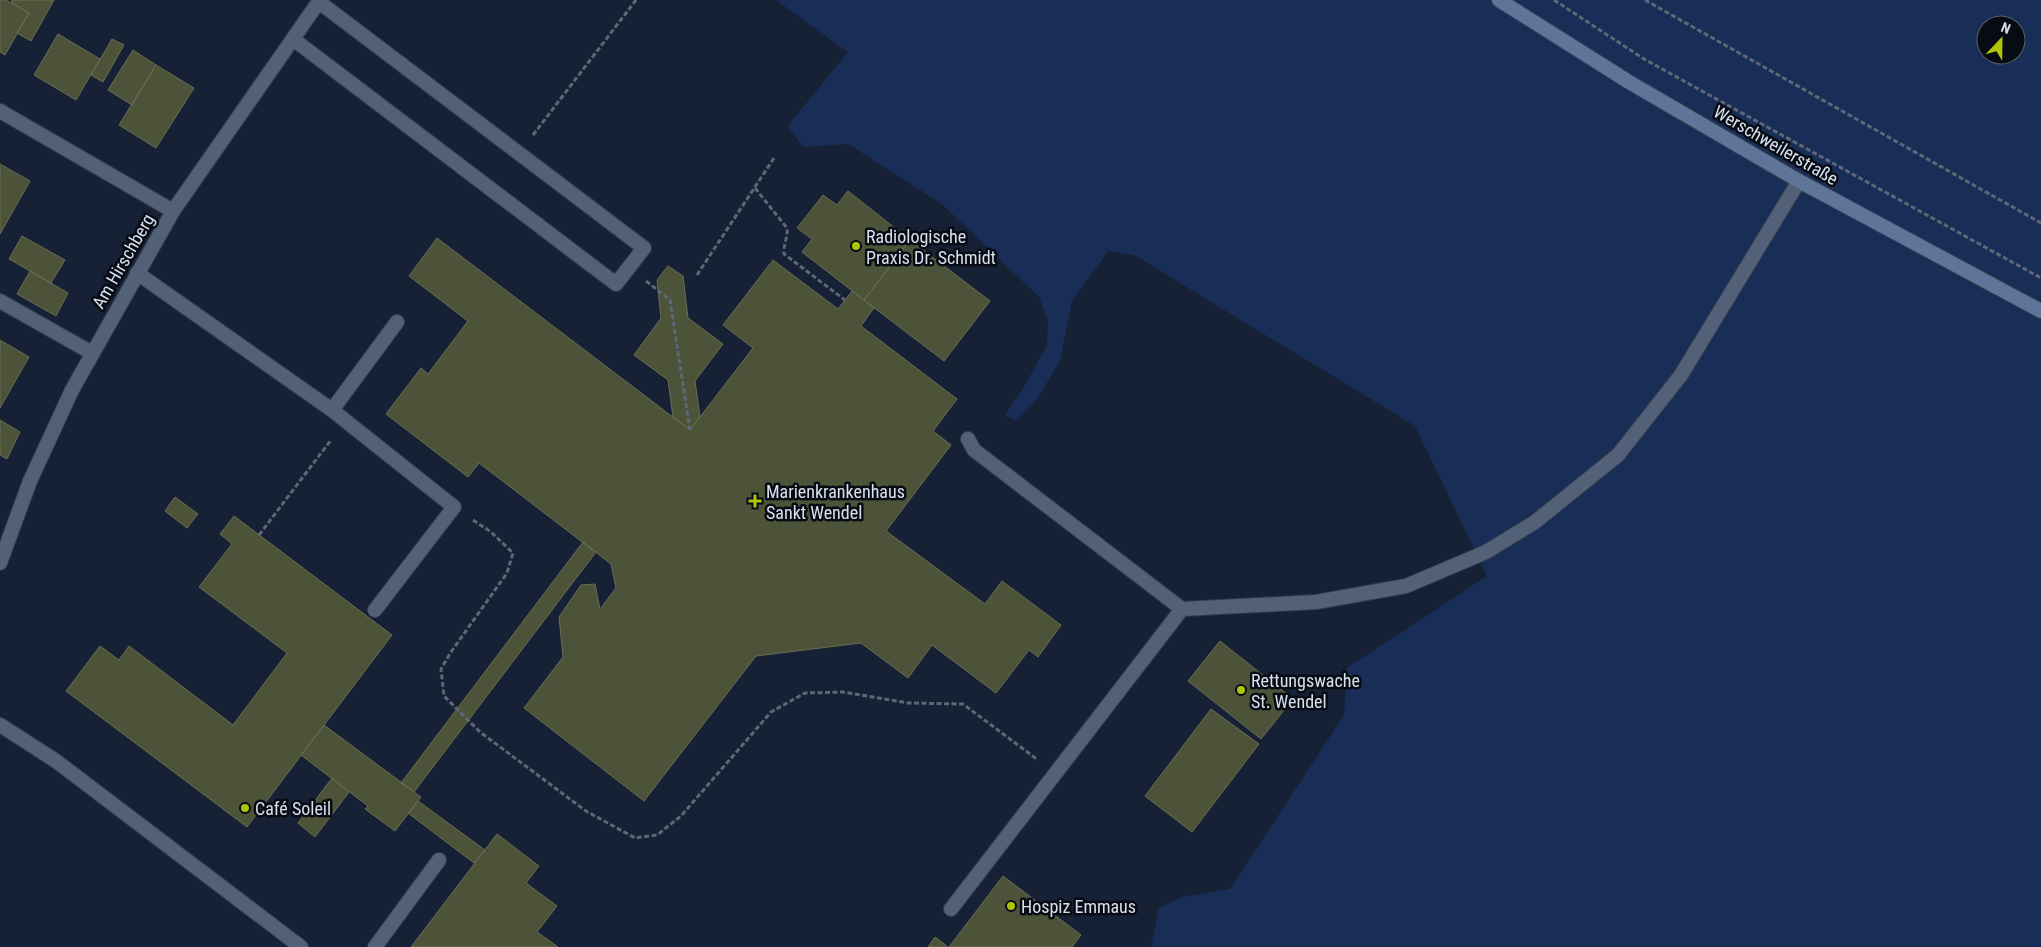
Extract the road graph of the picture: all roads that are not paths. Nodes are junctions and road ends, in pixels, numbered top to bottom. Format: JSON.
{"nodes":[{"id":1,"x":1500,"y":0,"type":"edge"},
{"id":2,"x":320,"y":1,"type":"edge"},
{"id":3,"x":293,"y":39,"type":"junction"},
{"id":4,"x":0,"y":111,"type":"edge"},
{"id":5,"x":1799,"y":180,"type":"junction"},
{"id":6,"x":173,"y":211,"type":"junction"},
{"id":7,"x":138,"y":273,"type":"junction"},
{"id":8,"x":0,"y":301,"type":"edge"},
{"id":9,"x":2041,"y":311,"type":"edge"},
{"id":10,"x":396,"y":322,"type":"dead end"},
{"id":11,"x":92,"y":353,"type":"junction"},
{"id":12,"x":332,"y":410,"type":"junction"},
{"id":13,"x":968,"y":439,"type":"dead end"},
{"id":14,"x":0,"y":564,"type":"edge"},
{"id":15,"x":1182,"y":609,"type":"junction"},
{"id":16,"x":375,"y":610,"type":"dead end"},
{"id":17,"x":0,"y":725,"type":"edge"},
{"id":18,"x":439,"y":860,"type":"dead end"},
{"id":19,"x":950,"y":908,"type":"dead end"},
{"id":20,"x":302,"y":947,"type":"edge"},
{"id":21,"x":375,"y":947,"type":"edge"}],
"edges":[{"from":1,"to":5,"type":"main road","name":"Werschweilerstraße"},
{"from":2,"to":3,"type":"street","name":"Am Hirschberg"},
{"from":2,"to":3,"type":"street"},
{"from":3,"to":6,"type":"street","name":"Am Hirschberg"},
{"from":4,"to":6,"type":"street"},
{"from":5,"to":9,"type":"main road","name":"Werschweilerstraße"},
{"from":5,"to":15,"type":"street"},
{"from":6,"to":7,"type":"street","name":"Am Hirschberg"},
{"from":7,"to":11,"type":"street","name":"Am Hirschberg"},
{"from":7,"to":12,"type":"street"},
{"from":8,"to":11,"type":"street"},
{"from":10,"to":12,"type":"street"},
{"from":11,"to":14,"type":"street","name":"Am Hirschberg"},
{"from":12,"to":16,"type":"street"},
{"from":13,"to":15,"type":"street"},
{"from":15,"to":19,"type":"street"},
{"from":17,"to":20,"type":"street"},
{"from":18,"to":21,"type":"street"}]}
